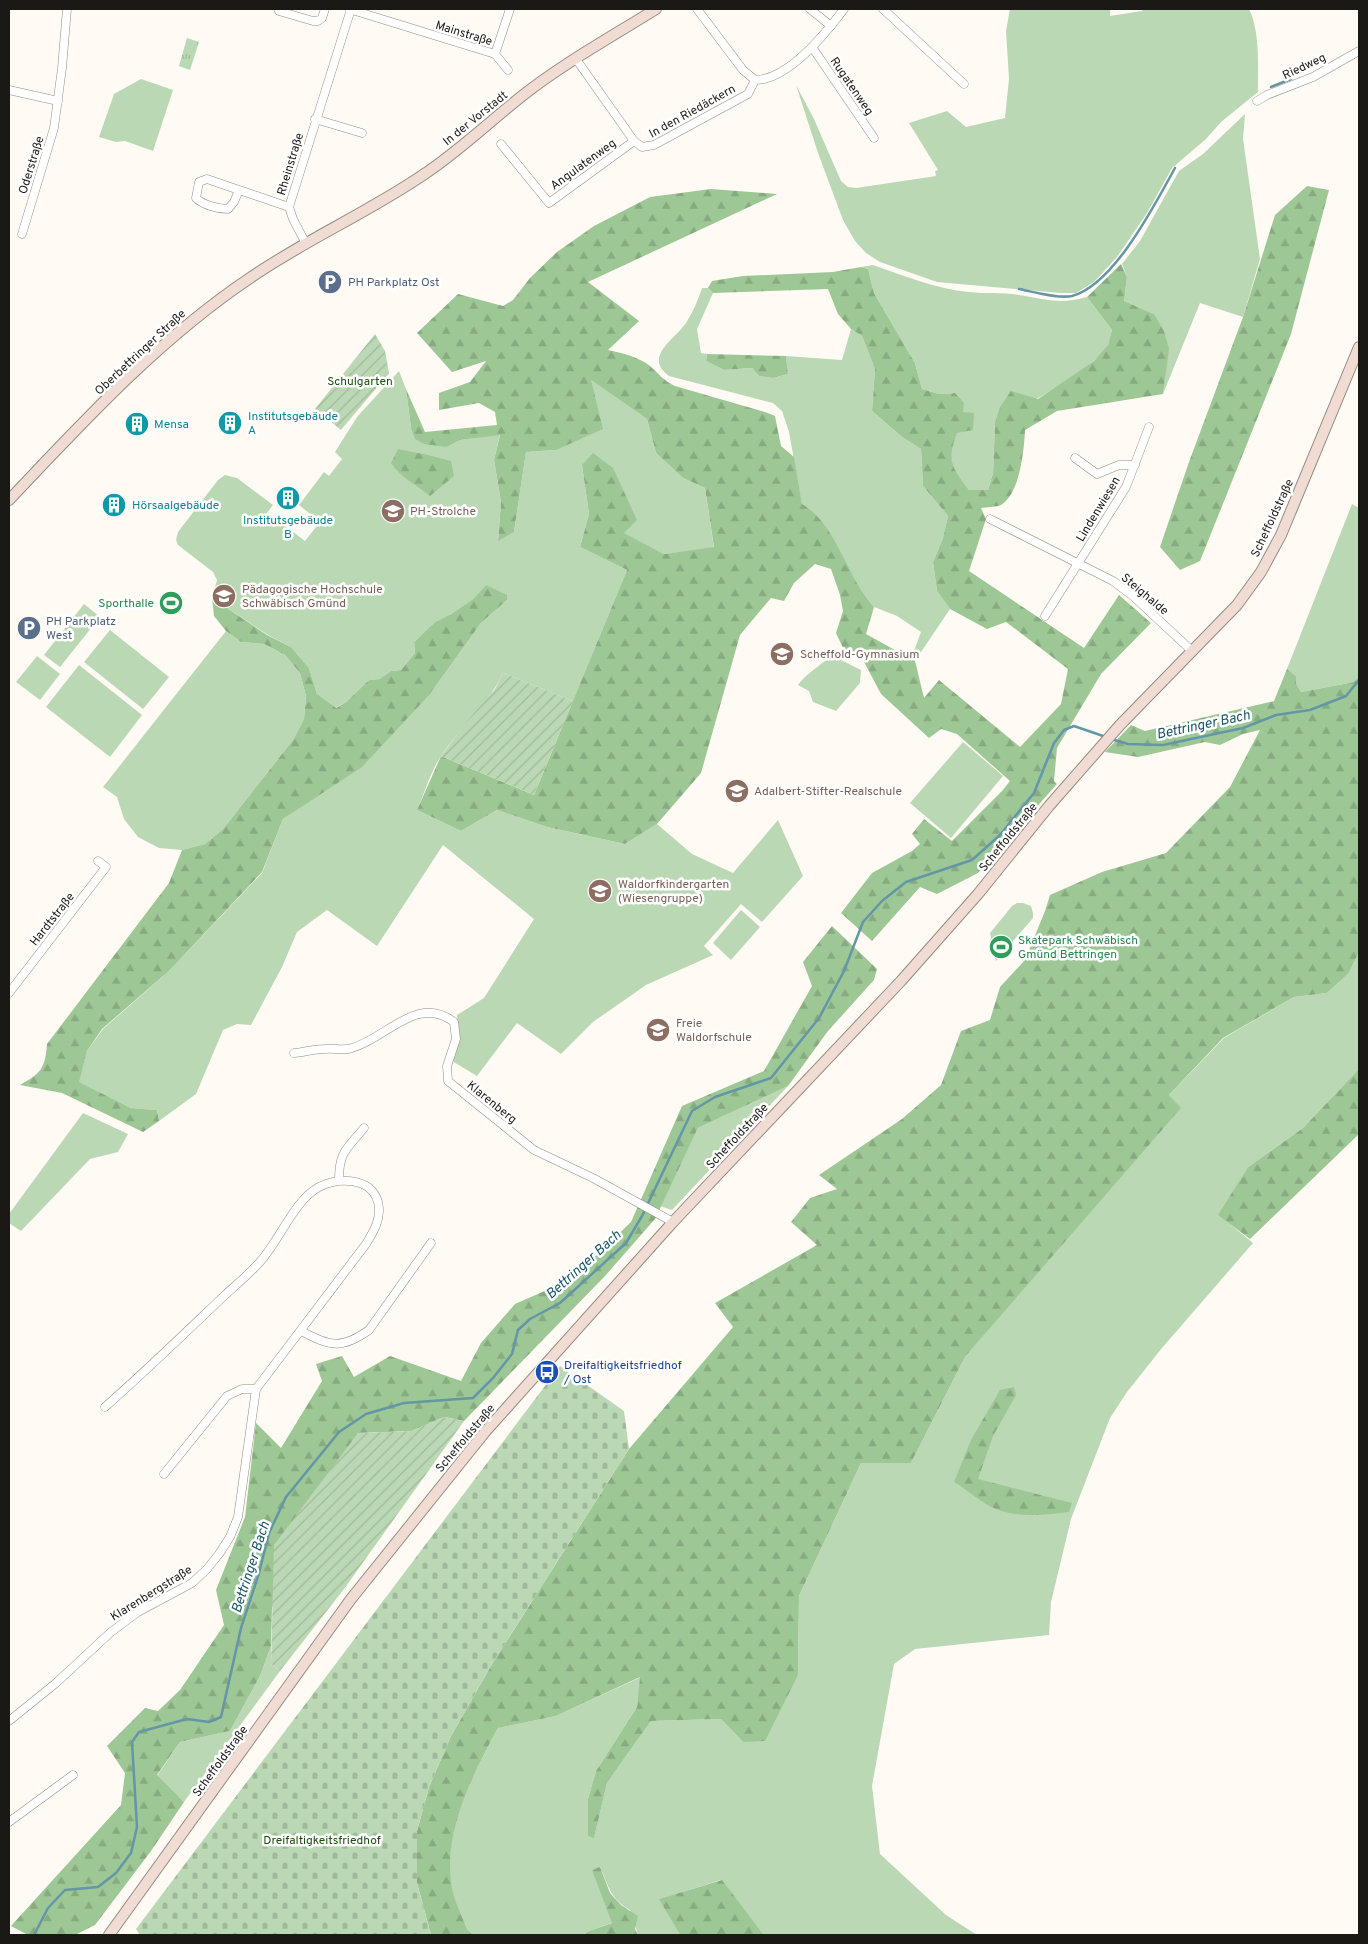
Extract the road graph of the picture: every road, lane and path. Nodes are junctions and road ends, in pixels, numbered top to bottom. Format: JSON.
{"nodes":[{"id":1,"x":67,"y":9,"type":"edge"},
{"id":2,"x":278,"y":9,"type":"edge"},
{"id":3,"x":325,"y":9,"type":"edge"},
{"id":4,"x":350,"y":9,"type":"edge"},
{"id":5,"x":510,"y":9,"type":"edge"},
{"id":6,"x":656,"y":9,"type":"edge"},
{"id":7,"x":697,"y":9,"type":"edge"},
{"id":8,"x":810,"y":9,"type":"edge"},
{"id":9,"x":844,"y":9,"type":"edge"},
{"id":10,"x":883,"y":9,"type":"edge"},
{"id":11,"x":831,"y":26,"type":"junction"},
{"id":12,"x":812,"y":47,"type":"junction"},
{"id":13,"x":1359,"y":51,"type":"edge"},
{"id":14,"x":494,"y":54,"type":"junction"},
{"id":15,"x":576,"y":59,"type":"junction"},
{"id":16,"x":508,"y":70,"type":"dead end"},
{"id":17,"x":754,"y":80,"type":"junction"},
{"id":18,"x":964,"y":84,"type":"dead end"},
{"id":19,"x":9,"y":90,"type":"edge"},
{"id":20,"x":58,"y":101,"type":"junction"},
{"id":21,"x":1258,"y":101,"type":"dead end"},
{"id":22,"x":315,"y":119,"type":"junction"},
{"id":23,"x":362,"y":133,"type":"dead end"},
{"id":24,"x":874,"y":138,"type":"dead end"},
{"id":25,"x":634,"y":141,"type":"junction"},
{"id":26,"x":501,"y":144,"type":"dead end"},
{"id":27,"x":239,"y":190,"type":"junction"},
{"id":28,"x":288,"y":207,"type":"junction"},
{"id":29,"x":22,"y":234,"type":"dead end"},
{"id":30,"x":306,"y":242,"type":"junction"},
{"id":31,"x":1359,"y":347,"type":"edge"},
{"id":32,"x":1149,"y":428,"type":"dead end"},
{"id":33,"x":1075,"y":458,"type":"dead end"},
{"id":34,"x":1135,"y":465,"type":"junction"},
{"id":35,"x":9,"y":500,"type":"edge"},
{"id":36,"x":990,"y":519,"type":"dead end"},
{"id":37,"x":1078,"y":563,"type":"junction"},
{"id":38,"x":1045,"y":616,"type":"dead end"},
{"id":39,"x":1192,"y":651,"type":"junction"},
{"id":40,"x":98,"y":861,"type":"dead end"},
{"id":41,"x":9,"y":993,"type":"edge"},
{"id":42,"x":294,"y":1053,"type":"dead end"},
{"id":43,"x":364,"y":1128,"type":"dead end"},
{"id":44,"x":339,"y":1180,"type":"junction"},
{"id":45,"x":673,"y":1222,"type":"junction"},
{"id":46,"x":430,"y":1243,"type":"dead end"},
{"id":47,"x":302,"y":1331,"type":"junction"},
{"id":48,"x":256,"y":1389,"type":"junction"},
{"id":49,"x":105,"y":1407,"type":"dead end"},
{"id":50,"x":164,"y":1474,"type":"dead end"},
{"id":51,"x":9,"y":1721,"type":"edge"},
{"id":52,"x":72,"y":1775,"type":"dead end"},
{"id":53,"x":9,"y":1822,"type":"edge"},
{"id":54,"x":109,"y":1935,"type":"edge"}],
"edges":[{"from":1,"to":20,"type":"street","name":"Oderstraße"},
{"from":2,"to":3,"type":"street"},
{"from":4,"to":14,"type":"street","name":"Mainstraße"},
{"from":4,"to":22,"type":"street","name":"Rheinstraße"},
{"from":5,"to":14,"type":"street"},
{"from":6,"to":15,"type":"main road","name":"In der Vorstadt"},
{"from":7,"to":17,"type":"street","name":"In den Riedäckern"},
{"from":8,"to":11,"type":"street"},
{"from":9,"to":11,"type":"street"},
{"from":10,"to":18,"type":"street"},
{"from":11,"to":12,"type":"street"},
{"from":12,"to":17,"type":"street"},
{"from":12,"to":24,"type":"street","name":"Rugatenweg"},
{"from":13,"to":21,"type":"street","name":"Riedweg"},
{"from":14,"to":16,"type":"street","name":"Mainstraße"},
{"from":15,"to":25,"type":"street","name":"Angulatenweg"},
{"from":15,"to":30,"type":"main road","name":"In der Vorstadt"},
{"from":17,"to":25,"type":"street","name":"In den Riedäckern"},
{"from":19,"to":20,"type":"street"},
{"from":20,"to":29,"type":"street","name":"Oderstraße"},
{"from":22,"to":23,"type":"street","name":"Rheinstraße"},
{"from":22,"to":28,"type":"street","name":"Rheinstraße"},
{"from":25,"to":26,"type":"street","name":"Angulatenweg"},
{"from":27,"to":27,"type":"street"},
{"from":27,"to":28,"type":"street"},
{"from":28,"to":30,"type":"street","name":"Rheinstraße"},
{"from":30,"to":35,"type":"main road","name":"Oberbettringer Straße"},
{"from":31,"to":39,"type":"main road","name":"Scheffoldstraße"},
{"from":32,"to":34,"type":"street","name":"Lindenwiesen"},
{"from":33,"to":34,"type":"street","name":"Lindenwiesen"},
{"from":34,"to":37,"type":"street","name":"Lindenwiesen"},
{"from":36,"to":37,"type":"street","name":"Steighalde"},
{"from":37,"to":38,"type":"street"},
{"from":37,"to":39,"type":"street","name":"Steighalde"},
{"from":39,"to":45,"type":"main road","name":"Scheffoldstraße"},
{"from":40,"to":41,"type":"street","name":"Hardtstraße"},
{"from":42,"to":45,"type":"street","name":"Klarenberg"},
{"from":43,"to":44,"type":"street"},
{"from":44,"to":47,"type":"street"},
{"from":44,"to":49,"type":"street"},
{"from":45,"to":54,"type":"main road","name":"Scheffoldstraße"},
{"from":46,"to":47,"type":"street"},
{"from":47,"to":48,"type":"street"},
{"from":48,"to":50,"type":"street"},
{"from":48,"to":51,"type":"street","name":"Klarenbergstraße"},
{"from":52,"to":53,"type":"street"}]}
